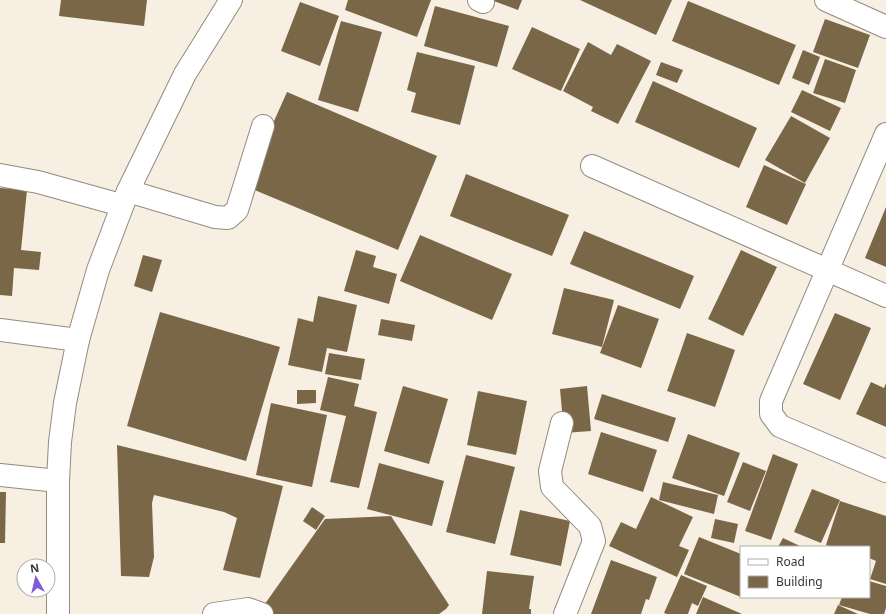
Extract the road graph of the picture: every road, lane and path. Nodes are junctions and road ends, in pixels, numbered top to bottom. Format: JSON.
{"nodes":[{"id":1,"x":231,"y":0,"type":"edge"},
{"id":2,"x":826,"y":0,"type":"edge"},
{"id":3,"x":886,"y":27,"type":"edge"},
{"id":4,"x":263,"y":126,"type":"dead end"},
{"id":5,"x":886,"y":134,"type":"edge"},
{"id":6,"x":592,"y":166,"type":"dead end"},
{"id":7,"x":0,"y":175,"type":"edge"},
{"id":8,"x":124,"y":198,"type":"junction"},
{"id":9,"x":828,"y":271,"type":"junction"},
{"id":10,"x":886,"y":296,"type":"edge"},
{"id":11,"x":0,"y":330,"type":"edge"},
{"id":12,"x":78,"y":340,"type":"junction"},
{"id":13,"x":562,"y":423,"type":"dead end"},
{"id":14,"x":886,"y":471,"type":"edge"},
{"id":15,"x":0,"y":475,"type":"edge"},
{"id":16,"x":58,"y":481,"type":"junction"},
{"id":17,"x":58,"y":614,"type":"edge"},
{"id":18,"x":214,"y":614,"type":"edge"},
{"id":19,"x":262,"y":614,"type":"edge"},
{"id":20,"x":565,"y":614,"type":"edge"}],
"edges":[{"from":1,"to":8,"type":"street"},
{"from":2,"to":3,"type":"street"},
{"from":4,"to":8,"type":"street"},
{"from":5,"to":9,"type":"street"},
{"from":6,"to":9,"type":"street"},
{"from":7,"to":8,"type":"street"},
{"from":8,"to":12,"type":"street"},
{"from":9,"to":10,"type":"street"},
{"from":9,"to":14,"type":"street"},
{"from":11,"to":12,"type":"street"},
{"from":12,"to":16,"type":"street"},
{"from":13,"to":20,"type":"street"},
{"from":15,"to":16,"type":"street"},
{"from":16,"to":17,"type":"street"},
{"from":18,"to":19,"type":"street"}]}
